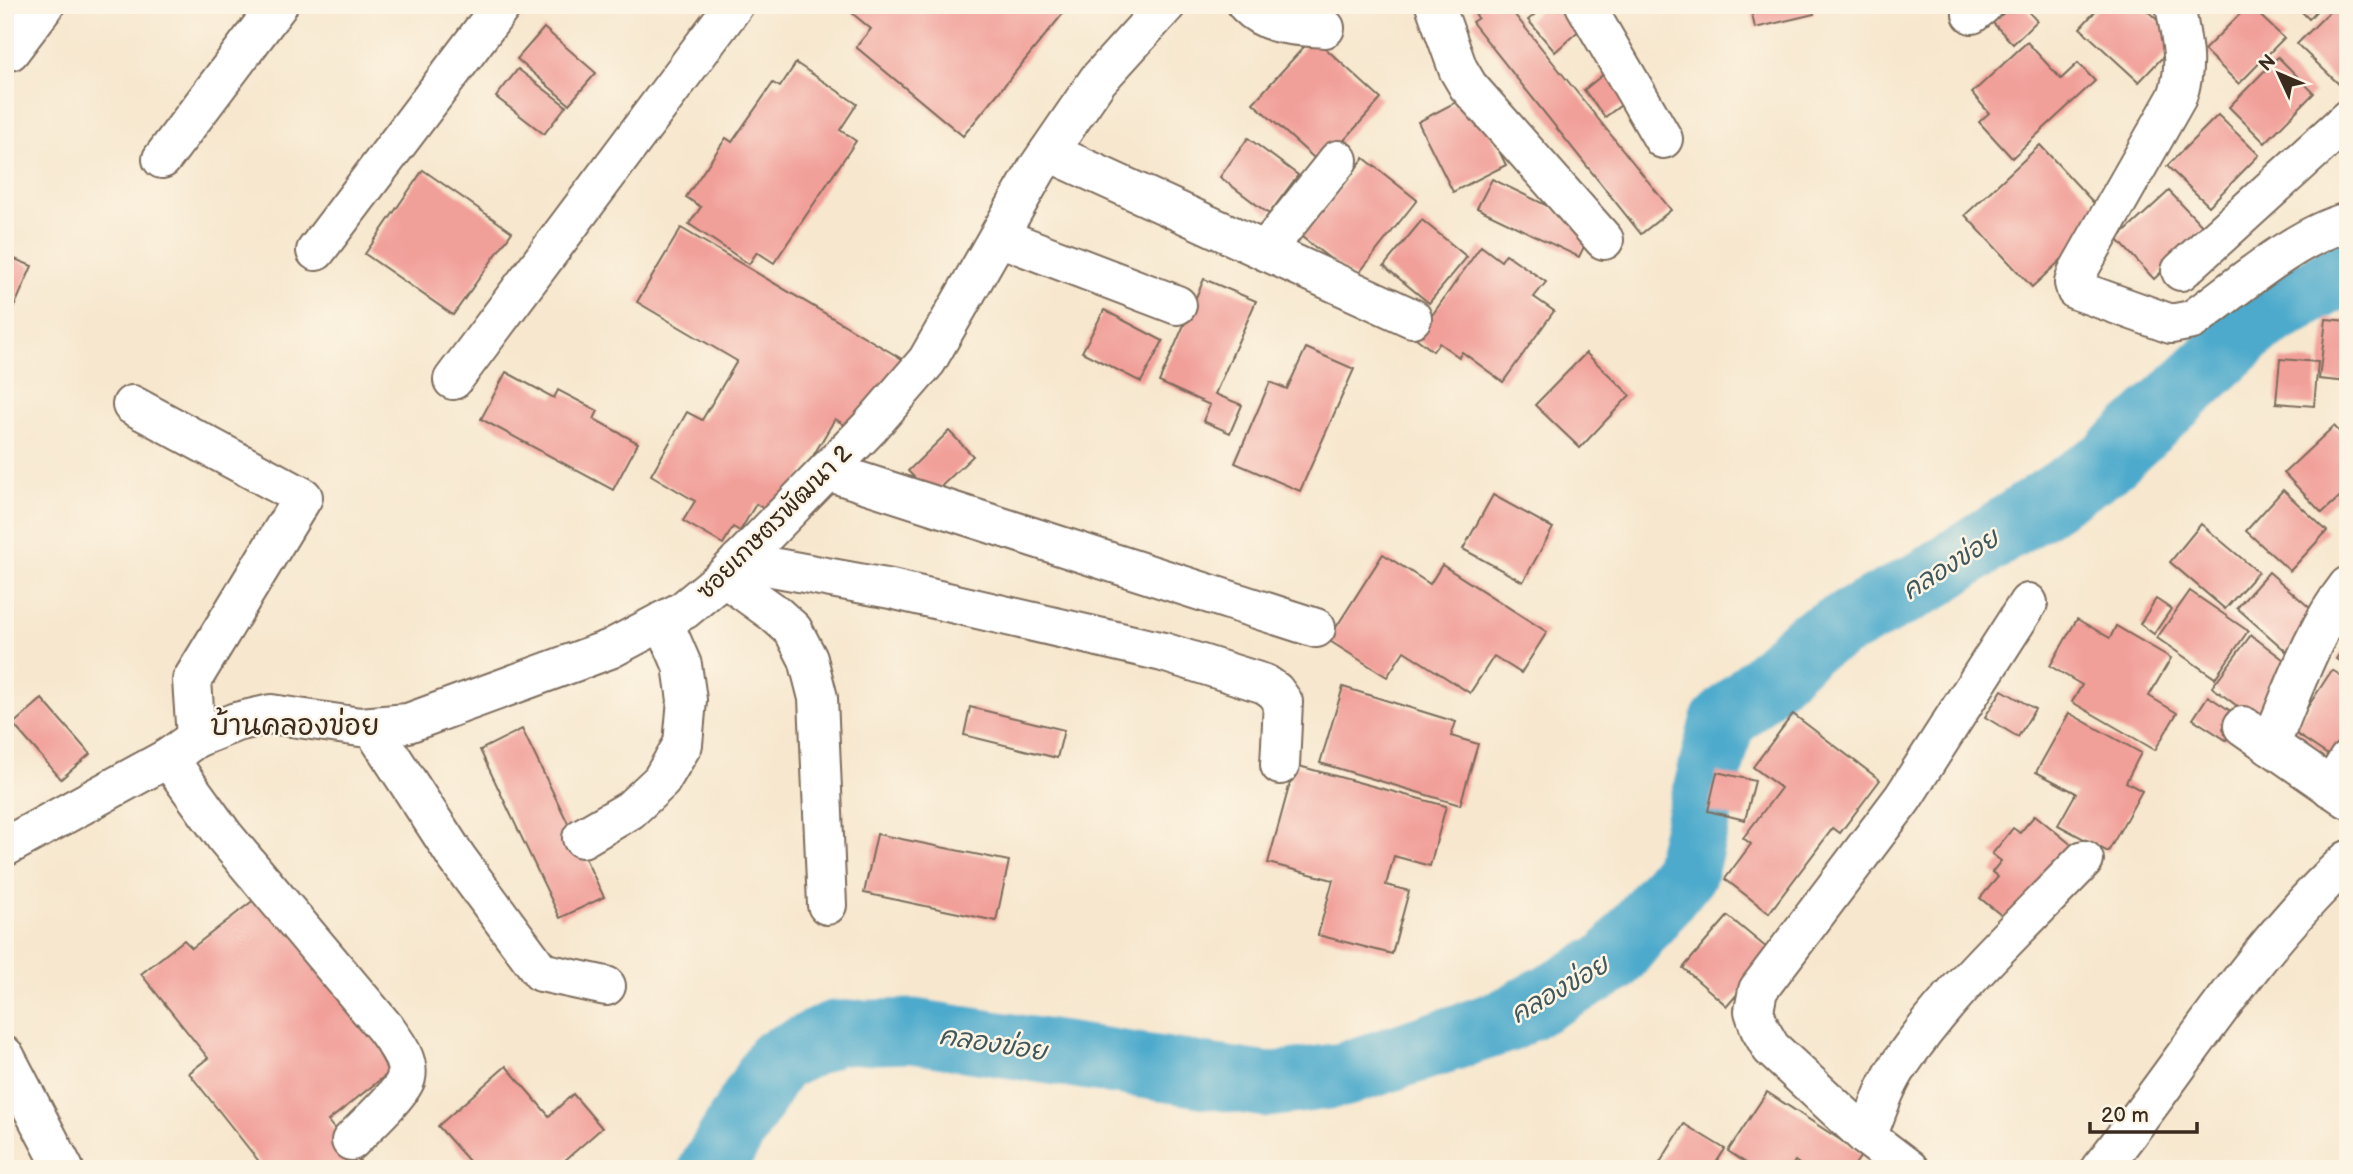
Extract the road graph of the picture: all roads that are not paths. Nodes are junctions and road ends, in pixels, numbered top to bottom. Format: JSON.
{"nodes":[{"id":1,"x":45,"y":5,"type":"edge"},
{"id":2,"x":278,"y":5,"type":"edge"},
{"id":3,"x":502,"y":5,"type":"edge"},
{"id":4,"x":734,"y":5,"type":"edge"},
{"id":5,"x":1166,"y":5,"type":"edge"},
{"id":6,"x":1247,"y":5,"type":"edge"},
{"id":7,"x":1435,"y":5,"type":"edge"},
{"id":8,"x":1586,"y":5,"type":"edge"},
{"id":9,"x":2175,"y":5,"type":"edge"},
{"id":10,"x":1325,"y":28,"type":"dead end"},
{"id":11,"x":10,"y":51,"type":"dead end"},
{"id":12,"x":2348,"y":119,"type":"edge"},
{"id":13,"x":1663,"y":139,"type":"dead end"},
{"id":14,"x":1049,"y":152,"type":"junction"},
{"id":15,"x":162,"y":159,"type":"dead end"},
{"id":16,"x":1338,"y":160,"type":"dead end"},
{"id":17,"x":2348,"y":222,"type":"edge"},
{"id":18,"x":999,"y":237,"type":"junction"},
{"id":19,"x":1604,"y":240,"type":"dead end"},
{"id":20,"x":316,"y":251,"type":"dead end"},
{"id":21,"x":1265,"y":251,"type":"junction"},
{"id":22,"x":2181,"y":271,"type":"dead end"},
{"id":23,"x":1177,"y":305,"type":"dead end"},
{"id":24,"x":1412,"y":318,"type":"dead end"},
{"id":25,"x":453,"y":380,"type":"dead end"},
{"id":26,"x":132,"y":405,"type":"dead end"},
{"id":27,"x":827,"y":471,"type":"junction"},
{"id":28,"x":731,"y":569,"type":"junction"},
{"id":29,"x":2348,"y":586,"type":"edge"},
{"id":30,"x":2028,"y":603,"type":"dead end"},
{"id":31,"x":663,"y":621,"type":"junction"},
{"id":32,"x":1316,"y":628,"type":"dead end"},
{"id":33,"x":372,"y":727,"type":"junction"},
{"id":34,"x":182,"y":748,"type":"junction"},
{"id":35,"x":1280,"y":765,"type":"dead end"},
{"id":36,"x":2342,"y":782,"type":"edge"},
{"id":37,"x":582,"y":838,"type":"dead end"},
{"id":38,"x":5,"y":847,"type":"edge"},
{"id":39,"x":2084,"y":860,"type":"dead end"},
{"id":40,"x":2348,"y":860,"type":"edge"},
{"id":41,"x":827,"y":905,"type":"dead end"},
{"id":42,"x":606,"y":986,"type":"dead end"},
{"id":43,"x":5,"y":1056,"type":"edge"},
{"id":44,"x":1867,"y":1137,"type":"junction"},
{"id":45,"x":351,"y":1141,"type":"dead end"},
{"id":46,"x":64,"y":1169,"type":"edge"},
{"id":47,"x":1909,"y":1169,"type":"edge"},
{"id":48,"x":2100,"y":1169,"type":"edge"}],
"edges":[{"from":1,"to":11,"type":"street"},
{"from":2,"to":15,"type":"street"},
{"from":3,"to":20,"type":"street"},
{"from":4,"to":25,"type":"street"},
{"from":5,"to":14,"type":"street","name":"ซอยเกษตรพัฒนา 2"},
{"from":6,"to":10,"type":"street"},
{"from":7,"to":19,"type":"street"},
{"from":8,"to":13,"type":"street"},
{"from":9,"to":17,"type":"street"},
{"from":12,"to":22,"type":"street"},
{"from":14,"to":18,"type":"street","name":"ซอยเกษตรพัฒนา 2"},
{"from":14,"to":21,"type":"street"},
{"from":16,"to":21,"type":"street"},
{"from":18,"to":23,"type":"street"},
{"from":18,"to":27,"type":"street","name":"ซอยเกษตรพัฒนา 2"},
{"from":21,"to":24,"type":"street"},
{"from":26,"to":34,"type":"street"},
{"from":27,"to":28,"type":"street","name":"ซอยเกษตรพัฒนา 2"},
{"from":27,"to":32,"type":"street"},
{"from":28,"to":31,"type":"street","name":"ซอยเกษตรพัฒนา 2"},
{"from":28,"to":35,"type":"street"},
{"from":28,"to":41,"type":"street"},
{"from":29,"to":36,"type":"street"},
{"from":30,"to":44,"type":"street"},
{"from":31,"to":33,"type":"street","name":"ซอยเกษตรพัฒนา 2"},
{"from":31,"to":37,"type":"street"},
{"from":33,"to":34,"type":"street","name":"ซอยเกษตรพัฒนา 2"},
{"from":33,"to":42,"type":"street"},
{"from":34,"to":38,"type":"street","name":"ซอยเกษตรพัฒนา 2"},
{"from":34,"to":45,"type":"street"},
{"from":39,"to":44,"type":"street"},
{"from":40,"to":48,"type":"street"},
{"from":43,"to":46,"type":"street"},
{"from":44,"to":47,"type":"street"}]}
